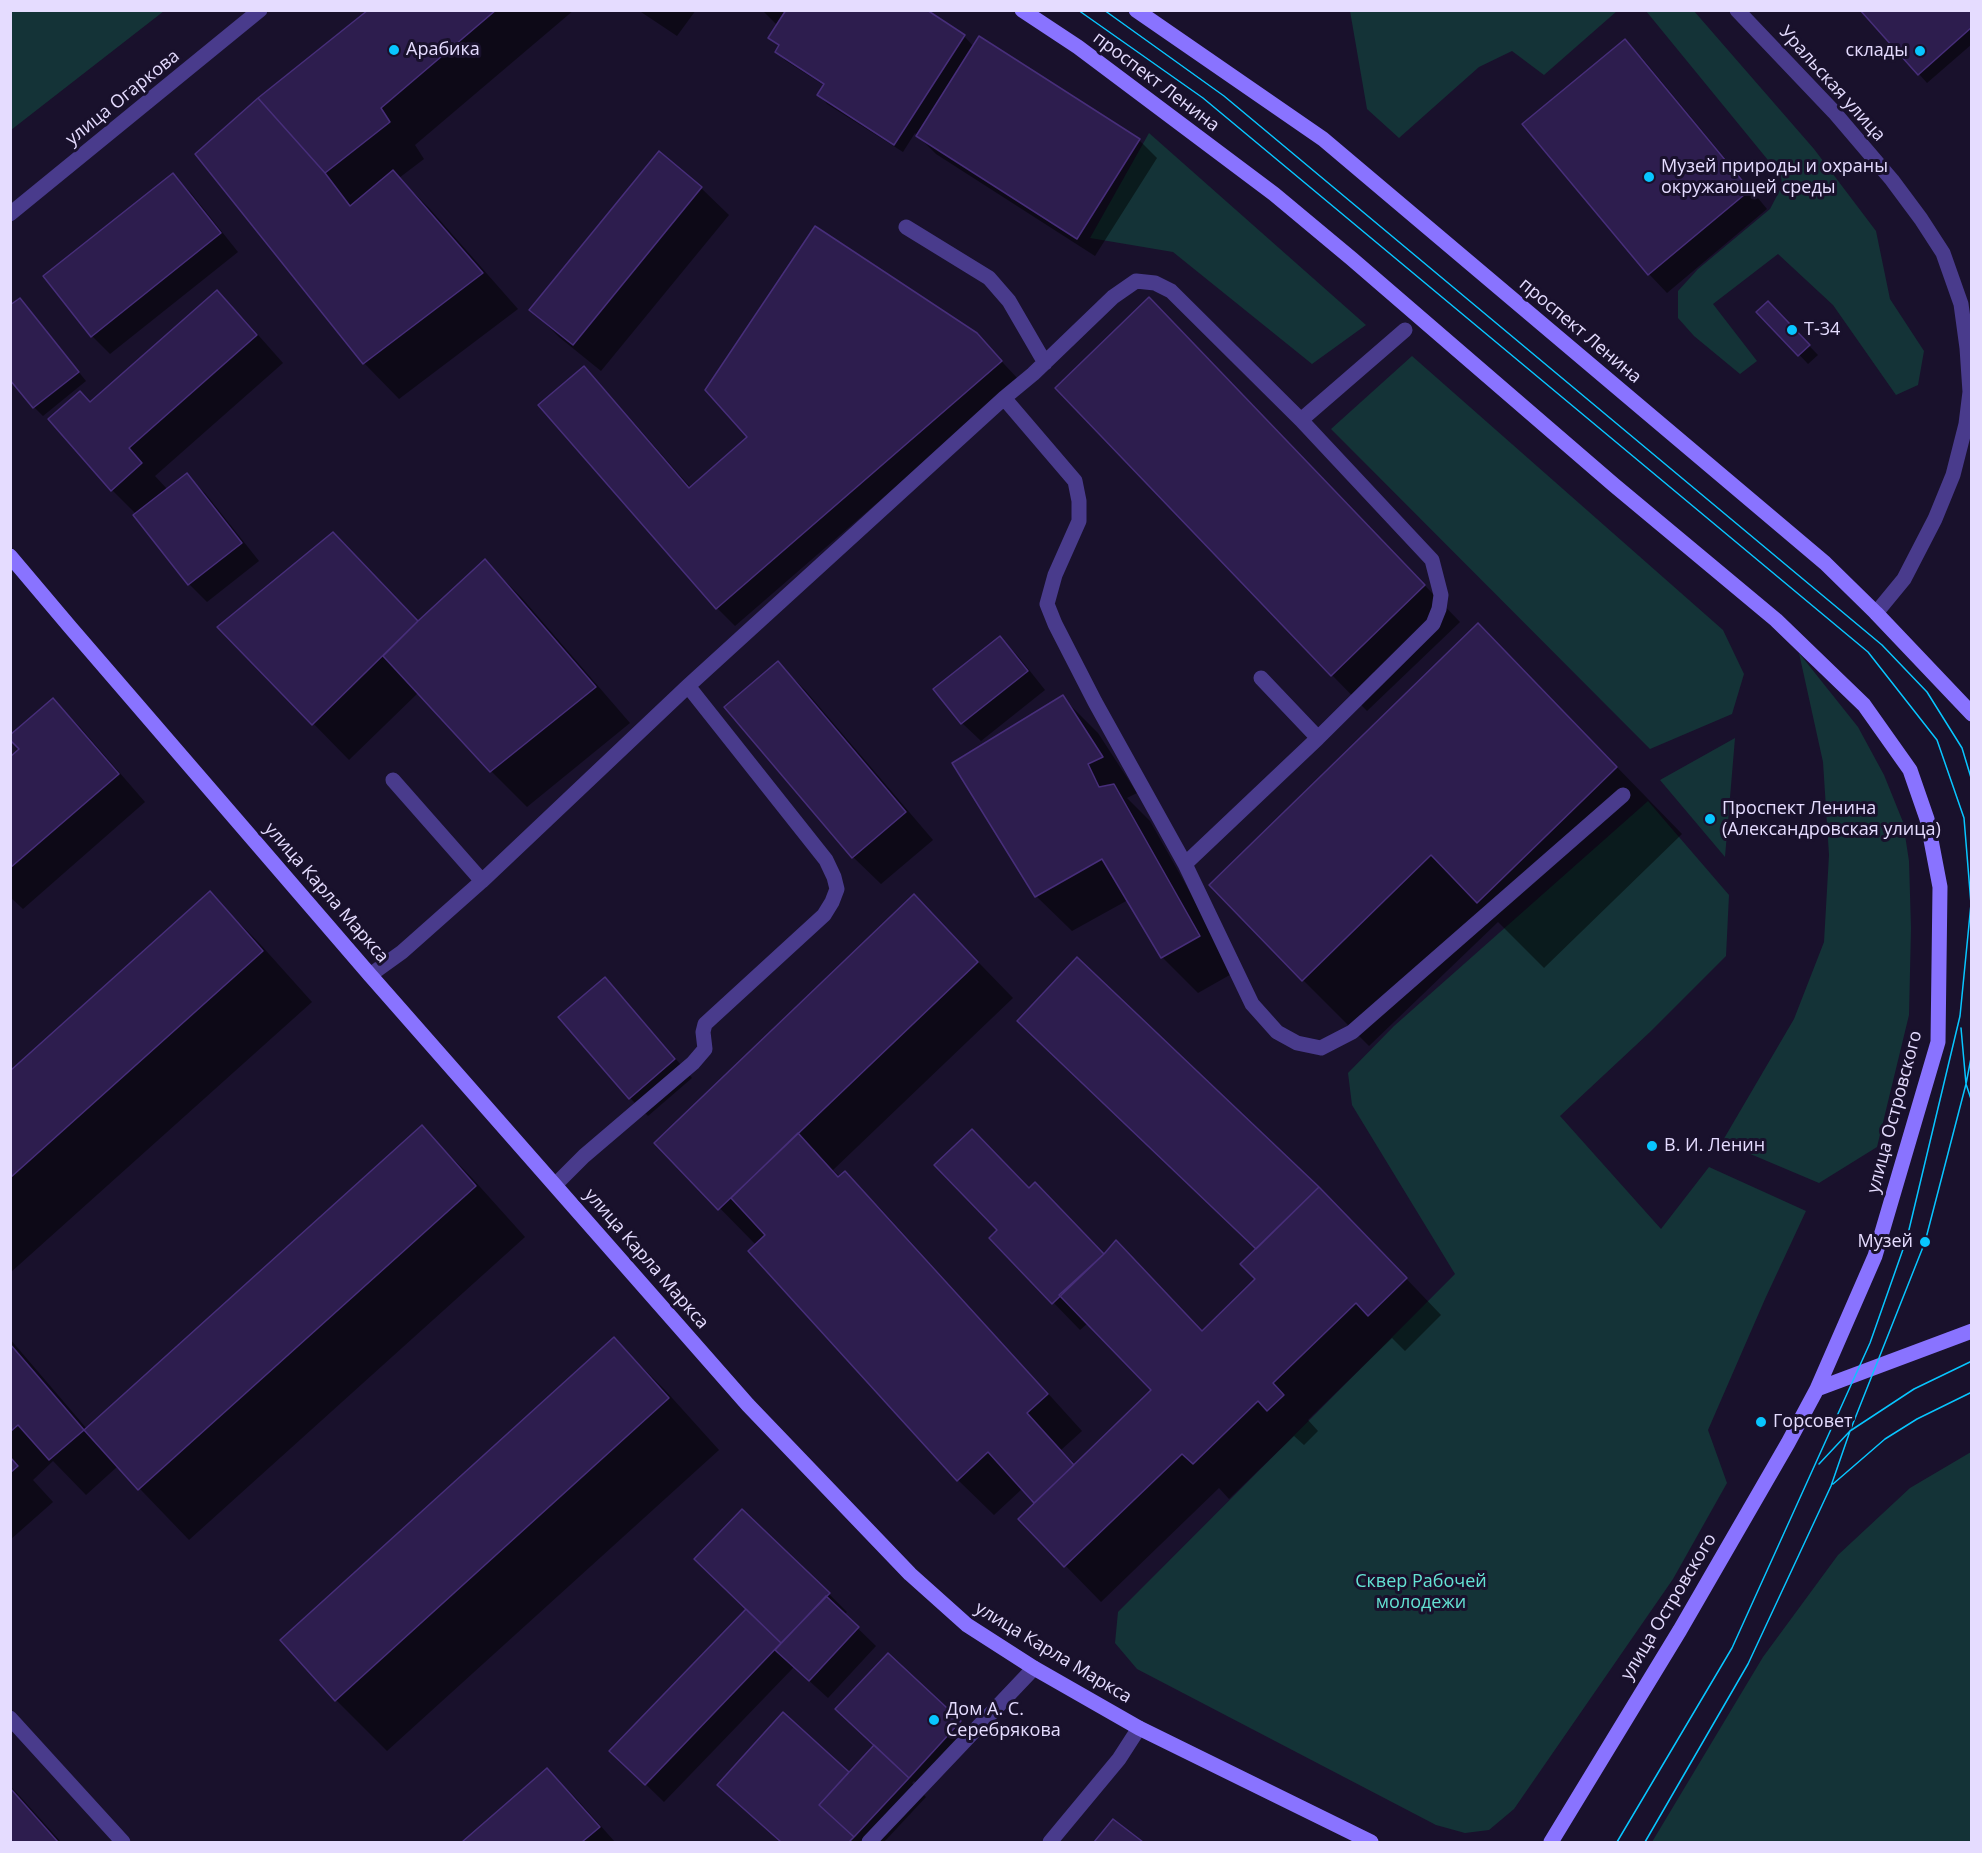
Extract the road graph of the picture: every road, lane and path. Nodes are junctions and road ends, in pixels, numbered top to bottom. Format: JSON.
{"nodes":[{"id":1,"x":260,"y":10,"type":"edge"},
{"id":2,"x":1022,"y":10,"type":"edge"},
{"id":3,"x":1136,"y":10,"type":"edge"},
{"id":4,"x":1737,"y":10,"type":"edge"},
{"id":5,"x":10,"y":214,"type":"edge"},
{"id":6,"x":906,"y":227,"type":"dead end"},
{"id":7,"x":1966,"y":303,"type":"edge"},
{"id":8,"x":1406,"y":330,"type":"dead end"},
{"id":9,"x":1045,"y":363,"type":"junction"},
{"id":10,"x":1004,"y":398,"type":"junction"},
{"id":11,"x":1301,"y":420,"type":"junction"},
{"id":12,"x":10,"y":556,"type":"edge"},
{"id":13,"x":1876,"y":613,"type":"junction"},
{"id":14,"x":1261,"y":678,"type":"dead end"},
{"id":15,"x":688,"y":686,"type":"junction"},
{"id":16,"x":1864,"y":705,"type":"joint"},
{"id":17,"x":1971,"y":714,"type":"edge"},
{"id":18,"x":1318,"y":738,"type":"junction"},
{"id":19,"x":393,"y":780,"type":"dead end"},
{"id":20,"x":1623,"y":795,"type":"dead end"},
{"id":21,"x":1185,"y":864,"type":"junction"},
{"id":22,"x":482,"y":881,"type":"junction"},
{"id":23,"x":370,"y":975,"type":"junction"},
{"id":24,"x":555,"y":1185,"type":"junction"},
{"id":25,"x":1971,"y":1331,"type":"edge"},
{"id":26,"x":1817,"y":1389,"type":"junction"},
{"id":27,"x":1034,"y":1668,"type":"junction"},
{"id":28,"x":10,"y":1718,"type":"edge"},
{"id":29,"x":1139,"y":1728,"type":"junction"},
{"id":30,"x":123,"y":1842,"type":"edge"},
{"id":31,"x":869,"y":1842,"type":"edge"},
{"id":32,"x":1050,"y":1842,"type":"edge"},
{"id":33,"x":1371,"y":1842,"type":"edge"},
{"id":34,"x":1551,"y":1842,"type":"edge"}],
"edges":[{"from":1,"to":5,"type":"street","name":"улица Огаркова"},
{"from":2,"to":16,"type":"main road","name":"проспект Ленина"},
{"from":3,"to":13,"type":"main road","name":"проспект Ленина"},
{"from":4,"to":7,"type":"street","name":"Уральская улица"},
{"from":6,"to":9,"type":"street"},
{"from":7,"to":13,"type":"street","name":"Уральская улица"},
{"from":8,"to":11,"type":"street"},
{"from":9,"to":10,"type":"street"},
{"from":9,"to":11,"type":"street"},
{"from":10,"to":15,"type":"street"},
{"from":10,"to":21,"type":"street"},
{"from":11,"to":18,"type":"street"},
{"from":12,"to":23,"type":"main road","name":"улица Карла Маркса"},
{"from":13,"to":17,"type":"main road","name":"проспект Ленина"},
{"from":14,"to":18,"type":"street"},
{"from":15,"to":22,"type":"street"},
{"from":15,"to":24,"type":"street"},
{"from":16,"to":26,"type":"main road","name":"улица Островского"},
{"from":18,"to":21,"type":"street"},
{"from":19,"to":22,"type":"street"},
{"from":20,"to":21,"type":"street"},
{"from":22,"to":23,"type":"street"},
{"from":23,"to":24,"type":"main road","name":"улица Карла Маркса"},
{"from":24,"to":27,"type":"main road","name":"улица Карла Маркса"},
{"from":25,"to":26,"type":"main road"},
{"from":26,"to":34,"type":"main road","name":"улица Островского"},
{"from":27,"to":29,"type":"main road","name":"улица Карла Маркса"},
{"from":27,"to":31,"type":"street"},
{"from":28,"to":30,"type":"street"},
{"from":29,"to":32,"type":"street"},
{"from":29,"to":33,"type":"main road","name":"улица Карла Маркса"}]}
